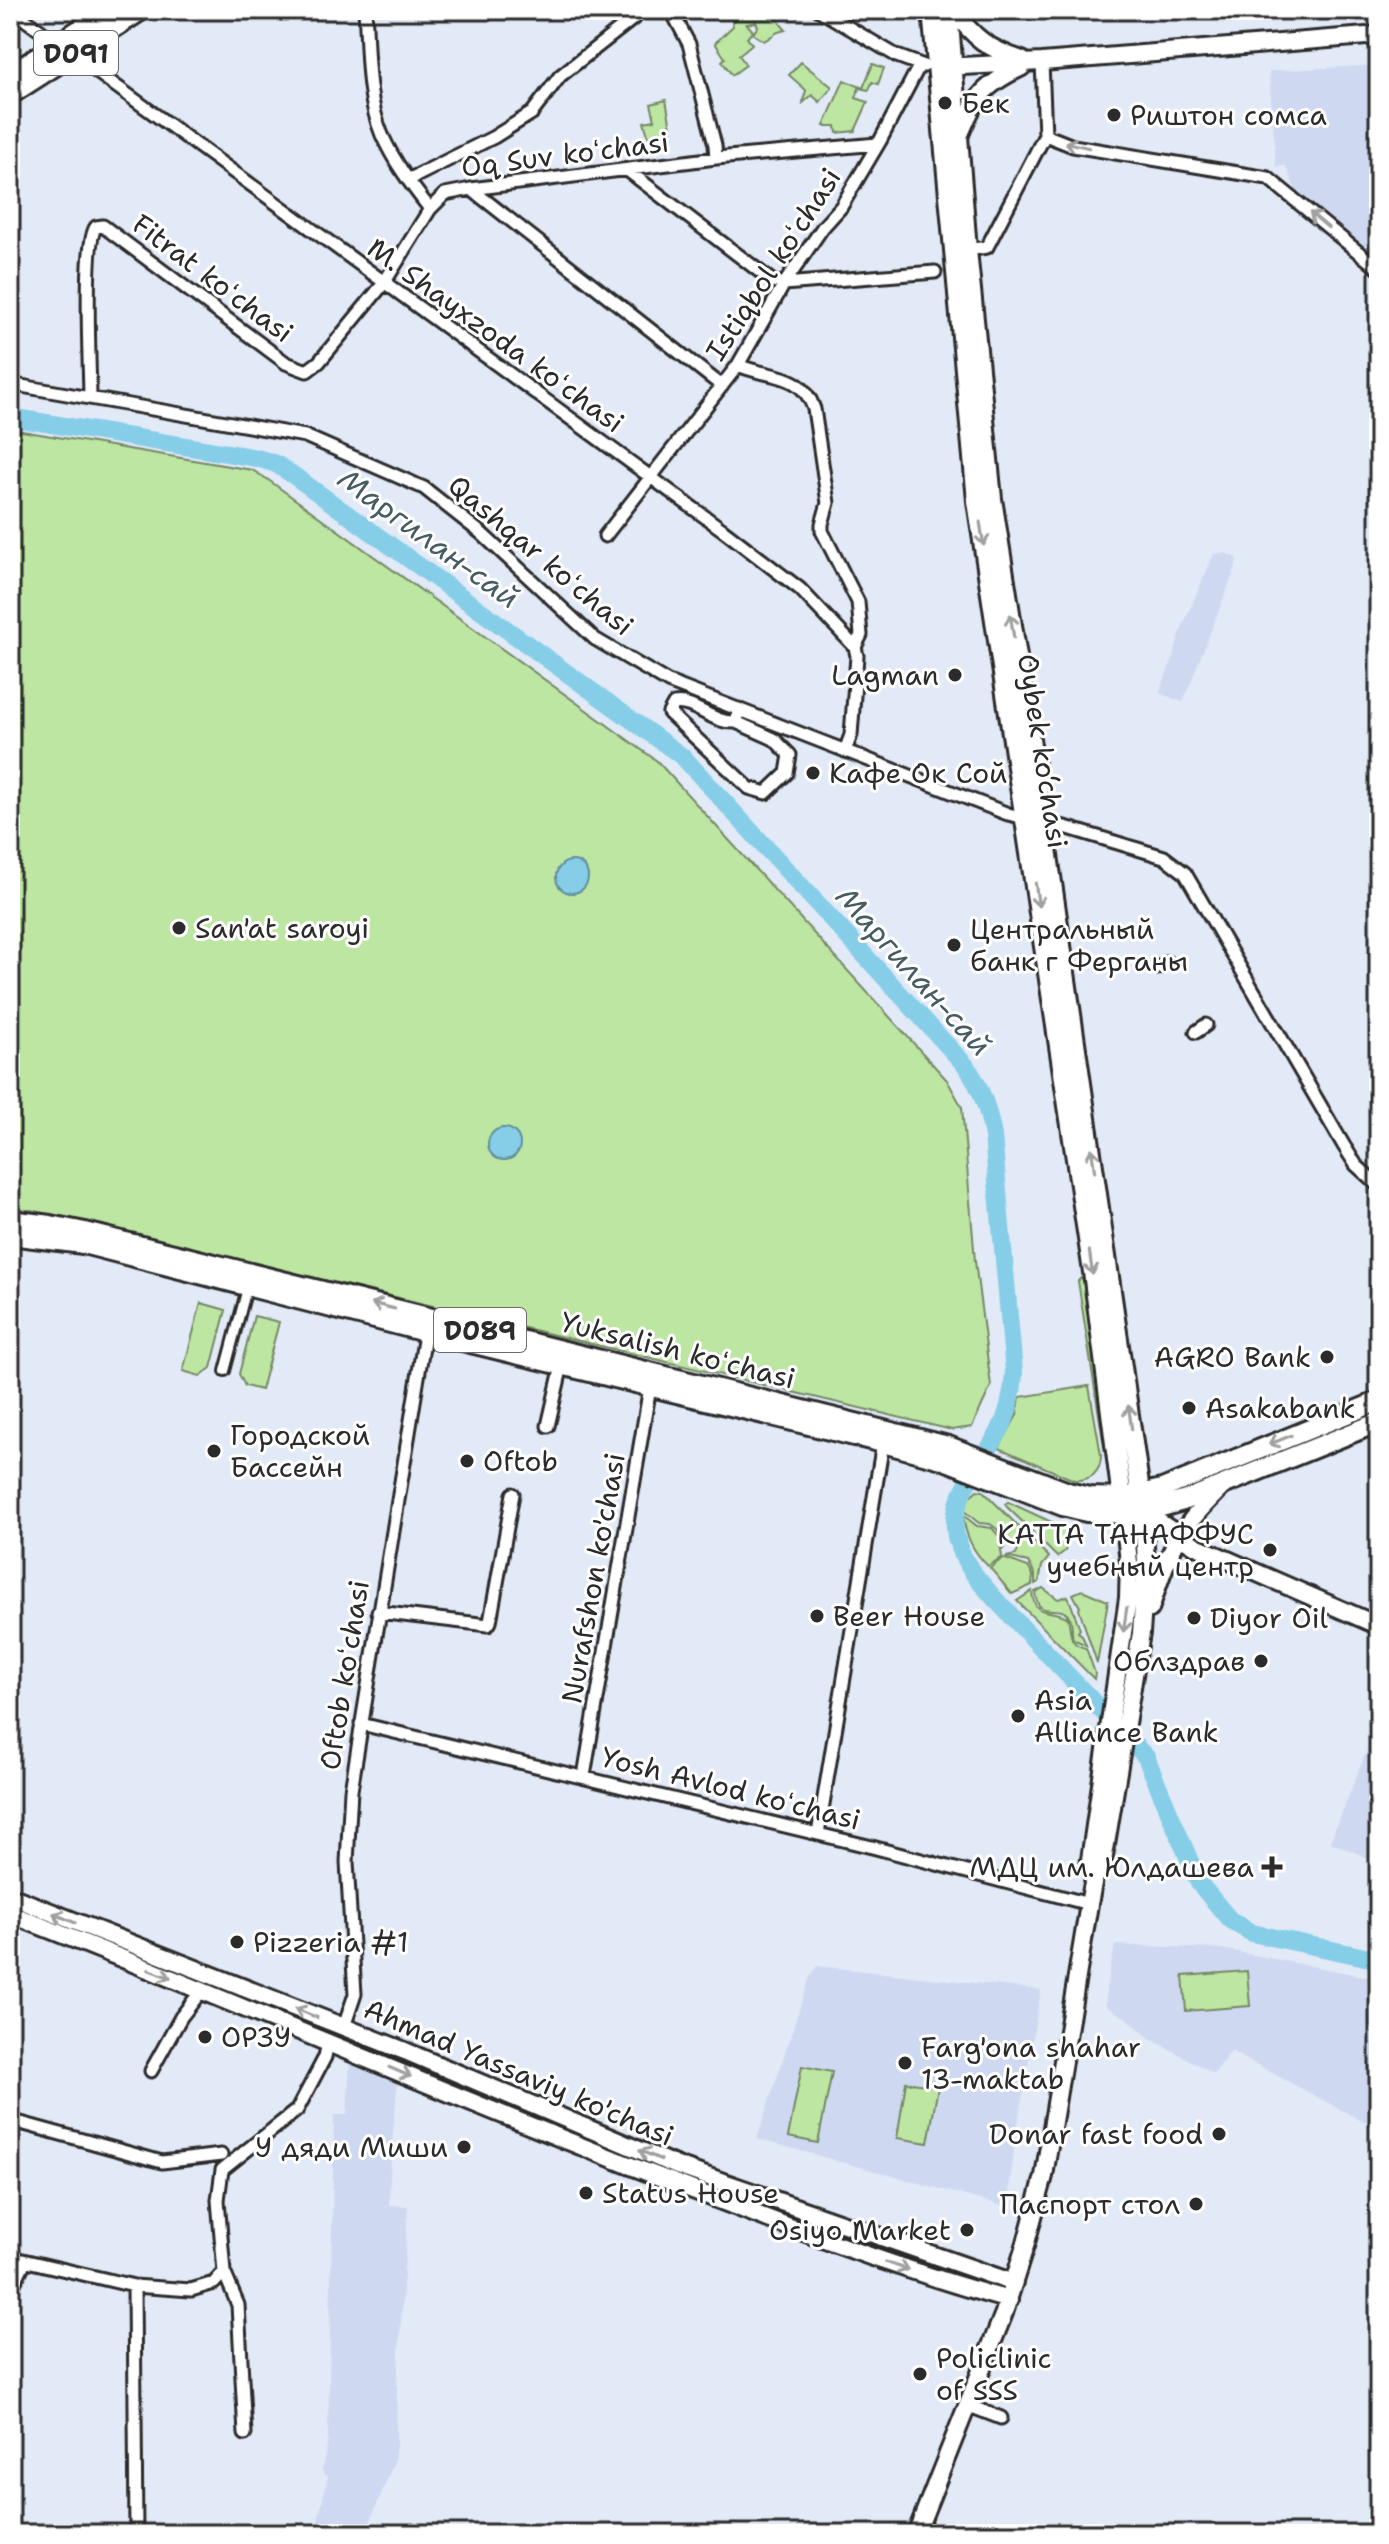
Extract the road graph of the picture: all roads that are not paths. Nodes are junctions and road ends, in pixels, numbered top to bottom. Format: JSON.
{"nodes":[{"id":1,"x":12,"y":10,"type":"edge"},
{"id":2,"x":109,"y":10,"type":"edge"},
{"id":3,"x":142,"y":10,"type":"edge"},
{"id":4,"x":365,"y":10,"type":"edge"},
{"id":5,"x":644,"y":10,"type":"edge"},
{"id":6,"x":671,"y":10,"type":"edge"},
{"id":7,"x":819,"y":10,"type":"edge"},
{"id":8,"x":932,"y":10,"type":"edge"},
{"id":9,"x":951,"y":10,"type":"edge"},
{"id":10,"x":1379,"y":35,"type":"edge"},
{"id":11,"x":65,"y":49,"type":"junction"},
{"id":12,"x":1037,"y":62,"type":"junction"},
{"id":13,"x":936,"y":66,"type":"junction"},
{"id":14,"x":10,"y":75,"type":"edge"},
{"id":15,"x":10,"y":95,"type":"edge"},
{"id":16,"x":1045,"y":135,"type":"junction"},
{"id":17,"x":958,"y":139,"type":"junction"},
{"id":18,"x":878,"y":144,"type":"junction"},
{"id":19,"x":716,"y":158,"type":"junction"},
{"id":20,"x":627,"y":170,"type":"junction"},
{"id":21,"x":408,"y":180,"type":"junction"},
{"id":22,"x":471,"y":189,"type":"junction"},
{"id":23,"x":430,"y":209,"type":"junction"},
{"id":24,"x":967,"y":250,"type":"junction"},
{"id":25,"x":1379,"y":269,"type":"edge"},
{"id":26,"x":935,"y":272,"type":"dead end"},
{"id":27,"x":384,"y":283,"type":"junction"},
{"id":28,"x":784,"y":284,"type":"junction"},
{"id":29,"x":12,"y":306,"type":"edge"},
{"id":30,"x":10,"y":339,"type":"edge"},
{"id":31,"x":738,"y":365,"type":"junction"},
{"id":32,"x":10,"y":384,"type":"edge"},
{"id":33,"x":722,"y":386,"type":"junction"},
{"id":34,"x":90,"y":398,"type":"junction"},
{"id":35,"x":651,"y":478,"type":"junction"},
{"id":36,"x":605,"y":536,"type":"dead end"},
{"id":37,"x":855,"y":647,"type":"junction"},
{"id":38,"x":738,"y":716,"type":"junction"},
{"id":39,"x":845,"y":751,"type":"junction"},
{"id":40,"x":1034,"y":820,"type":"junction"},
{"id":41,"x":1379,"y":1186,"type":"edge"},
{"id":42,"x":10,"y":1220,"type":"edge"},
{"id":43,"x":10,"y":1235,"type":"edge"},
{"id":44,"x":245,"y":1296,"type":"dead end"},
{"id":45,"x":426,"y":1325,"type":"junction"},
{"id":46,"x":562,"y":1365,"type":"junction"},
{"id":47,"x":225,"y":1371,"type":"dead end"},
{"id":48,"x":650,"y":1387,"type":"junction"},
{"id":49,"x":1379,"y":1401,"type":"edge"},
{"id":50,"x":1379,"y":1422,"type":"edge"},
{"id":51,"x":548,"y":1426,"type":"dead end"},
{"id":52,"x":883,"y":1443,"type":"junction"},
{"id":53,"x":945,"y":1452,"type":"junction"},
{"id":54,"x":1224,"y":1485,"type":"junction"},
{"id":55,"x":513,"y":1494,"type":"dead end"},
{"id":56,"x":1142,"y":1504,"type":"junction"},
{"id":57,"x":1122,"y":1506,"type":"junction"},
{"id":58,"x":1179,"y":1537,"type":"junction"},
{"id":59,"x":378,"y":1612,"type":"junction"},
{"id":60,"x":1379,"y":1626,"type":"edge"},
{"id":61,"x":1141,"y":1633,"type":"junction"},
{"id":62,"x":361,"y":1724,"type":"junction"},
{"id":63,"x":1113,"y":1750,"type":"junction"},
{"id":64,"x":584,"y":1776,"type":"junction"},
{"id":65,"x":818,"y":1834,"type":"junction"},
{"id":66,"x":10,"y":1896,"type":"edge"},
{"id":67,"x":1089,"y":1904,"type":"junction"},
{"id":68,"x":10,"y":1914,"type":"edge"},
{"id":69,"x":202,"y":1990,"type":"junction"},
{"id":70,"x":344,"y":2027,"type":"junction"},
{"id":71,"x":328,"y":2042,"type":"junction"},
{"id":72,"x":151,"y":2071,"type":"dead end"},
{"id":73,"x":10,"y":2120,"type":"edge"},
{"id":74,"x":221,"y":2155,"type":"dead end"},
{"id":75,"x":10,"y":2257,"type":"edge"},
{"id":76,"x":25,"y":2261,"type":"junction"},
{"id":77,"x":224,"y":2272,"type":"junction"},
{"id":78,"x":1014,"y":2283,"type":"junction"},
{"id":79,"x":134,"y":2286,"type":"junction"},
{"id":80,"x":10,"y":2292,"type":"edge"},
{"id":81,"x":1009,"y":2300,"type":"junction"},
{"id":82,"x":967,"y":2405,"type":"junction"},
{"id":83,"x":1001,"y":2418,"type":"dead end"},
{"id":84,"x":245,"y":2434,"type":"dead end"},
{"id":85,"x":136,"y":2534,"type":"edge"},
{"id":86,"x":916,"y":2534,"type":"edge"}],
"edges":[{"from":1,"to":11,"type":"street","name":"M. Shayxzoda koʻchasi"},
{"from":2,"to":11,"type":"main road","number":"D091"},
{"from":3,"to":11,"type":"main road","number":"D091"},
{"from":4,"to":21,"type":"street","name":"Oq Suv koʻchasi"},
{"from":5,"to":21,"type":"street"},
{"from":6,"to":19,"type":"street"},
{"from":7,"to":13,"type":"street"},
{"from":8,"to":13,"type":"main road","name":"Oybek ko‘chasi"},
{"from":9,"to":12,"type":"main road"},
{"from":9,"to":13,"type":"main road","name":"Oybek ko‘chasi"},
{"from":10,"to":12,"type":"main road"},
{"from":11,"to":14,"type":"main road","number":"D091"},
{"from":11,"to":15,"type":"main road","number":"D091"},
{"from":11,"to":27,"type":"street","name":"M. Shayxzoda koʻchasi"},
{"from":12,"to":13,"type":"main road"},
{"from":12,"to":16,"type":"street"},
{"from":12,"to":17,"type":"main road"},
{"from":13,"to":17,"type":"main road","name":"Oybek ko‘chasi"},
{"from":13,"to":18,"type":"street","name":"Istiqbol koʻchasi"},
{"from":13,"to":40,"type":"main road","name":"Oybek ko‘chasi","one_way":true},
{"from":16,"to":24,"type":"street"},
{"from":25,"to":16,"type":"street","one_way":true},
{"from":17,"to":24,"type":"main road","name":"Oybek ko‘chasi"},
{"from":18,"to":19,"type":"street","name":"Oq Suv koʻchasi"},
{"from":18,"to":28,"type":"street","name":"Istiqbol koʻchasi"},
{"from":19,"to":20,"type":"street","name":"Oq Suv koʻchasi"},
{"from":20,"to":22,"type":"street","name":"Oq Suv koʻchasi"},
{"from":20,"to":28,"type":"street"},
{"from":21,"to":23,"type":"street","name":"Oq Suv koʻchasi"},
{"from":22,"to":23,"type":"street","name":"Oq Suv koʻchasi"},
{"from":22,"to":33,"type":"street"},
{"from":23,"to":27,"type":"street"},
{"from":40,"to":24,"type":"main road","name":"Oybek ko‘chasi","one_way":true},
{"from":26,"to":28,"type":"street"},
{"from":27,"to":34,"type":"street","name":"Fitrat koʻchasi"},
{"from":27,"to":35,"type":"street","name":"M. Shayxzoda koʻchasi"},
{"from":28,"to":31,"type":"street","name":"Istiqbol koʻchasi"},
{"from":29,"to":30,"type":"street"},
{"from":31,"to":33,"type":"street","name":"Istiqbol koʻchasi"},
{"from":31,"to":37,"type":"street"},
{"from":32,"to":34,"type":"street","name":"Qashqar koʻchasi"},
{"from":33,"to":35,"type":"street","name":"Istiqbol koʻchasi"},
{"from":34,"to":38,"type":"street","name":"Qashqar koʻchasi"},
{"from":35,"to":36,"type":"street","name":"Istiqbol koʻchasi"},
{"from":35,"to":37,"type":"street","name":"M. Shayxzoda koʻchasi"},
{"from":37,"to":39,"type":"street"},
{"from":38,"to":38,"type":"street"},
{"from":38,"to":39,"type":"street","name":"Qashqar koʻchasi"},
{"from":39,"to":40,"type":"street","name":"Qashqar koʻchasi"},
{"from":40,"to":41,"type":"street","name":"Qashqar koʻchasi"},
{"from":56,"to":40,"type":"main road","name":"Oybek ko‘chasi","one_way":true},
{"from":40,"to":57,"type":"main road","name":"Oybek ko‘chasi","one_way":true},
{"from":45,"to":42,"type":"main road","name":"Yuksalish koʻchasi","number":"D089","one_way":true},
{"from":43,"to":45,"type":"main road","name":"Yuksalish koʻchasi","number":"D089"},
{"from":44,"to":47,"type":"street"},
{"from":45,"to":46,"type":"main road","name":"Yuksalish koʻchasi","number":"D089"},
{"from":45,"to":53,"type":"main road","name":"Yuksalish koʻchasi","number":"D089"},
{"from":45,"to":59,"type":"street","name":"Oftob koʻchasi"},
{"from":46,"to":48,"type":"main road","name":"Yuksalish koʻchasi","number":"D089"},
{"from":46,"to":51,"type":"street"},
{"from":48,"to":52,"type":"main road","name":"Yuksalish koʻchasi","number":"D089"},
{"from":48,"to":64,"type":"street","name":"Nurafshon ko'chasi"},
{"from":49,"to":56,"type":"main road","one_way":true},
{"from":50,"to":54,"type":"main road"},
{"from":52,"to":53,"type":"main road","name":"Yuksalish koʻchasi","number":"D089"},
{"from":52,"to":65,"type":"street"},
{"from":53,"to":57,"type":"main road","name":"Yuksalish koʻchasi","number":"D089"},
{"from":54,"to":56,"type":"main road"},
{"from":54,"to":58,"type":"main road"},
{"from":55,"to":59,"type":"street"},
{"from":56,"to":57,"type":"main road","name":"Yuksalish koʻchasi","number":"D089"},
{"from":56,"to":58,"type":"main road"},
{"from":56,"to":61,"type":"main road"},
{"from":57,"to":63,"type":"main road","one_way":true},
{"from":58,"to":60,"type":"main road"},
{"from":58,"to":61,"type":"main road"},
{"from":59,"to":62,"type":"street","name":"Oftob koʻchasi"},
{"from":61,"to":63,"type":"main road"},
{"from":62,"to":64,"type":"street","name":"Yosh Avlod koʻchasi"},
{"from":62,"to":70,"type":"street","name":"Oftob koʻchasi"},
{"from":63,"to":67,"type":"main road"},
{"from":64,"to":65,"type":"street","name":"Yosh Avlod koʻchasi"},
{"from":65,"to":67,"type":"street","name":"Yosh Avlod koʻchasi"},
{"from":70,"to":66,"type":"main road","name":"Ahmad Yassaviy ko'chasi","one_way":true},
{"from":67,"to":78,"type":"main road"},
{"from":68,"to":69,"type":"main road","name":"Ahmad Yassaviy ko'chasi","one_way":true},
{"from":69,"to":71,"type":"main road","name":"Ahmad Yassaviy ko'chasi"},
{"from":69,"to":72,"type":"street"},
{"from":78,"to":70,"type":"main road","name":"Ahmad Yassaviy ko'chasi","one_way":true},
{"from":71,"to":77,"type":"street"},
{"from":71,"to":81,"type":"main road","name":"Ahmad Yassaviy ko'chasi","one_way":true},
{"from":73,"to":74,"type":"street"},
{"from":75,"to":76,"type":"street"},
{"from":76,"to":79,"type":"street"},
{"from":76,"to":80,"type":"street"},
{"from":77,"to":79,"type":"street"},
{"from":77,"to":84,"type":"street"},
{"from":78,"to":81,"type":"main road"},
{"from":79,"to":85,"type":"street"},
{"from":81,"to":82,"type":"main road"},
{"from":82,"to":83,"type":"street"},
{"from":82,"to":86,"type":"main road"}]}
